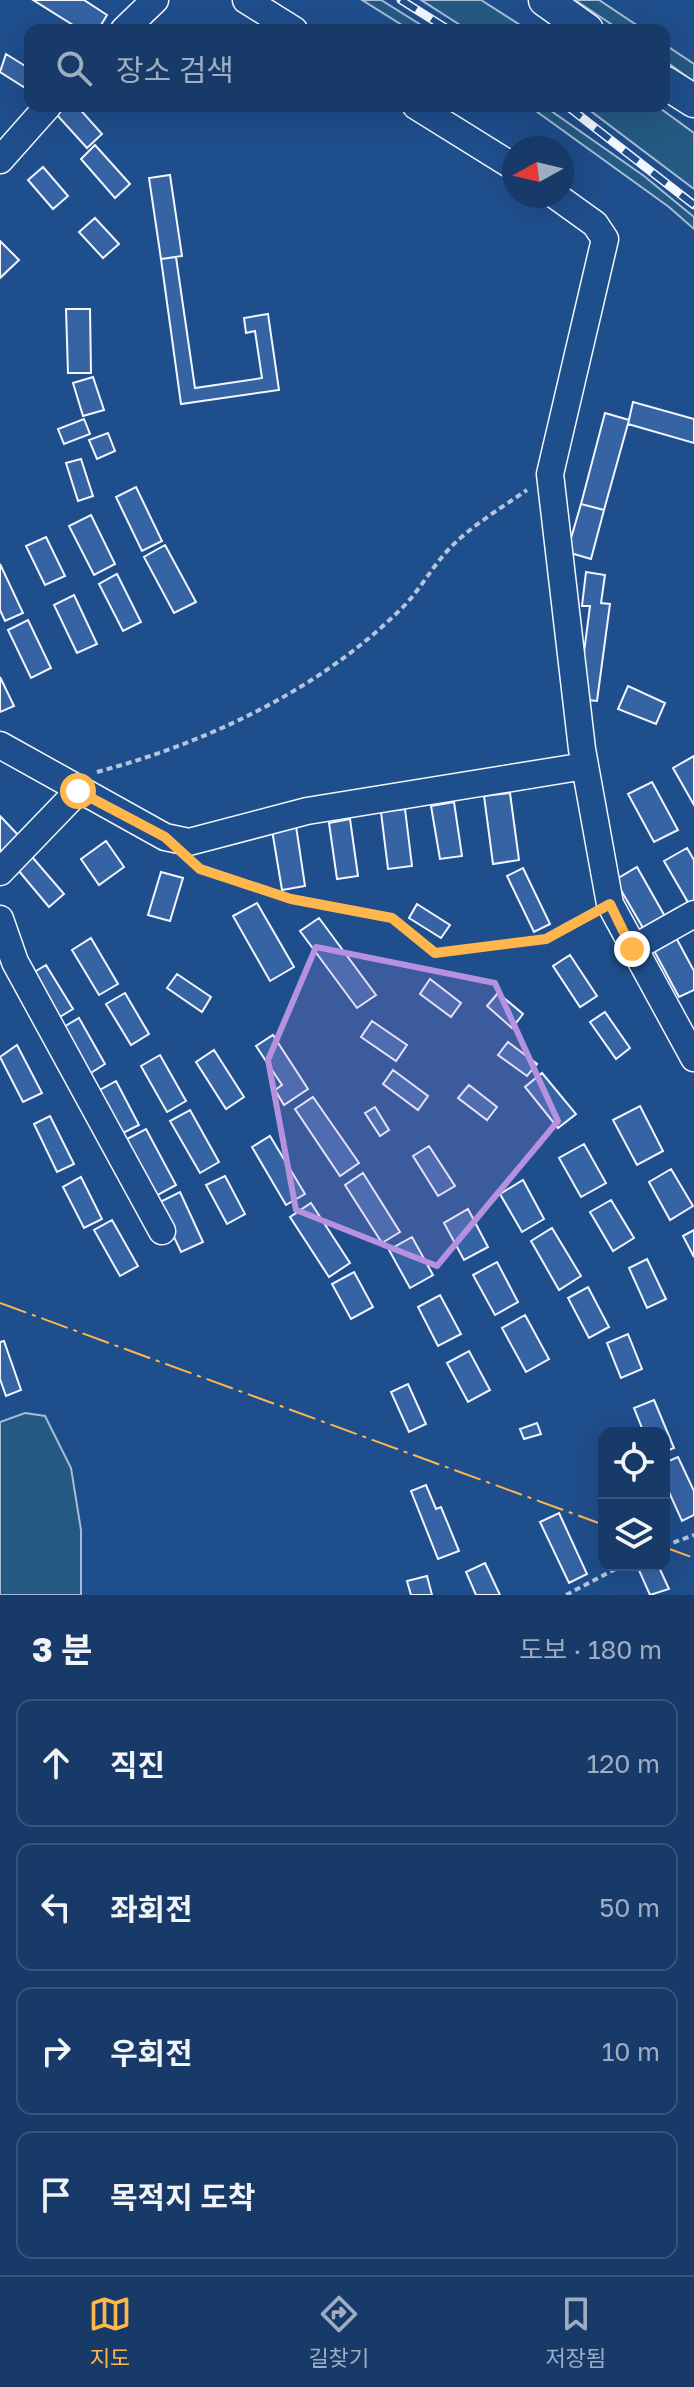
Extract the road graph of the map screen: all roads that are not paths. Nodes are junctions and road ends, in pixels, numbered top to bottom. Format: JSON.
{"nodes":[{"id":1,"x":155,"y":0,"type":"edge"},
{"id":2,"x":246,"y":0,"type":"edge"},
{"id":3,"x":545,"y":0,"type":"edge"},
{"id":4,"x":130,"y":24,"type":"edge"},
{"id":5,"x":284,"y":24,"type":"edge"},
{"id":6,"x":579,"y":24,"type":"edge"},
{"id":7,"x":670,"y":86,"type":"edge"},
{"id":8,"x":694,"y":101,"type":"edge"},
{"id":9,"x":43,"y":112,"type":"edge"},
{"id":10,"x":426,"y":112,"type":"edge"},
{"id":11,"x":0,"y":160,"type":"edge"},
{"id":12,"x":502,"y":160,"type":"edge"},
{"id":13,"x":573,"y":208,"type":"edge"},
{"id":14,"x":0,"y":745,"type":"edge"},
{"id":15,"x":585,"y":766,"type":"junction"},
{"id":16,"x":69,"y":786,"type":"junction"},
{"id":17,"x":0,"y":872,"type":"edge"},
{"id":18,"x":694,"y":914,"type":"edge"},
{"id":19,"x":0,"y":919,"type":"edge"},
{"id":20,"x":632,"y":949,"type":"junction"},
{"id":21,"x":694,"y":1058,"type":"edge"},
{"id":22,"x":162,"y":1231,"type":"dead end"}],
"edges":[{"from":1,"to":4,"type":"street"},
{"from":2,"to":5,"type":"street"},
{"from":3,"to":6,"type":"main road"},
{"from":7,"to":8,"type":"main road"},
{"from":9,"to":11,"type":"street"},
{"from":10,"to":12,"type":"street"},
{"from":13,"to":15,"type":"street"},
{"from":14,"to":16,"type":"street"},
{"from":15,"to":16,"type":"street"},
{"from":15,"to":20,"type":"street"},
{"from":16,"to":17,"type":"street"},
{"from":18,"to":20,"type":"street"},
{"from":19,"to":22,"type":"street"},
{"from":20,"to":21,"type":"street"}]}
